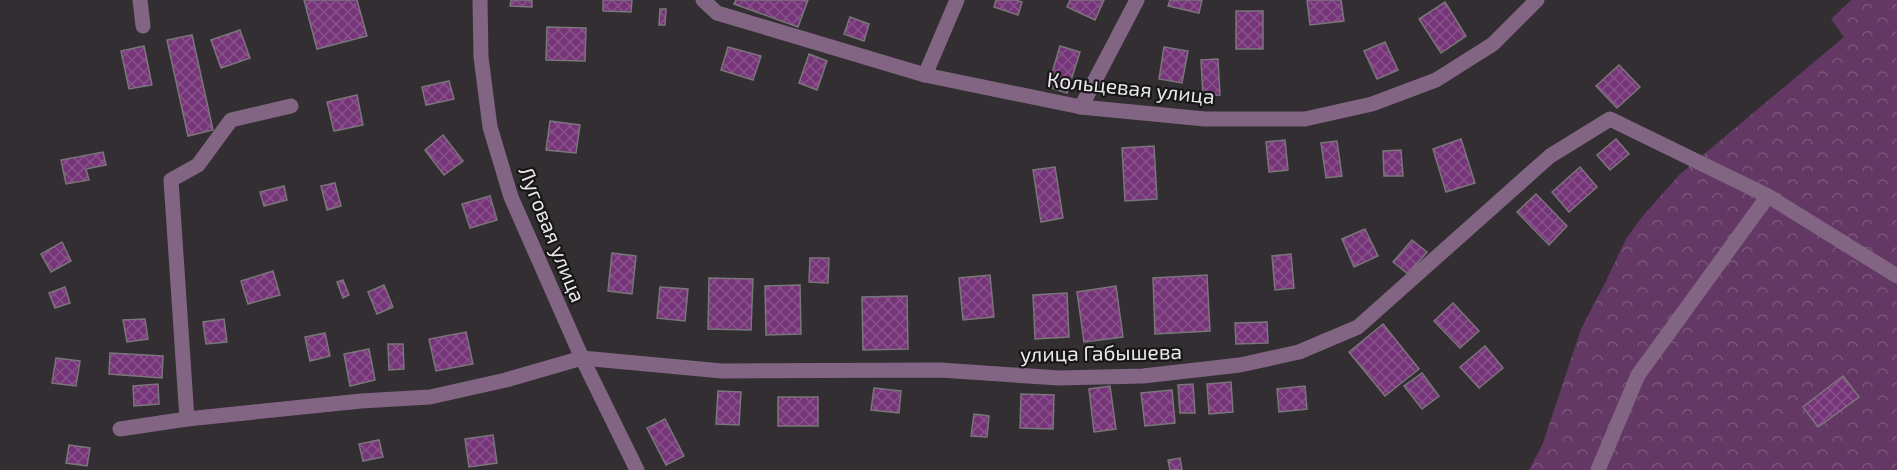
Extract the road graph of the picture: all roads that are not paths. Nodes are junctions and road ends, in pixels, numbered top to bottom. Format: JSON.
{"nodes":[{"id":1,"x":140,"y":0,"type":"edge"},
{"id":2,"x":480,"y":0,"type":"edge"},
{"id":3,"x":703,"y":0,"type":"edge"},
{"id":4,"x":957,"y":0,"type":"edge"},
{"id":5,"x":1137,"y":0,"type":"edge"},
{"id":6,"x":1537,"y":0,"type":"edge"},
{"id":7,"x":142,"y":26,"type":"dead end"},
{"id":8,"x":925,"y":75,"type":"junction"},
{"id":9,"x":291,"y":106,"type":"dead end"},
{"id":10,"x":1081,"y":107,"type":"junction"},
{"id":11,"x":1768,"y":196,"type":"junction"},
{"id":12,"x":1897,"y":276,"type":"edge"},
{"id":13,"x":582,"y":358,"type":"junction"},
{"id":14,"x":187,"y":419,"type":"junction"},
{"id":15,"x":120,"y":429,"type":"dead end"},
{"id":16,"x":638,"y":470,"type":"edge"},
{"id":17,"x":1598,"y":470,"type":"edge"}],
"edges":[{"from":1,"to":7,"type":"street"},
{"from":2,"to":13,"type":"street","name":"Луговая улица"},
{"from":3,"to":8,"type":"street","name":"Кольцевая улица"},
{"from":4,"to":8,"type":"street"},
{"from":5,"to":10,"type":"street"},
{"from":6,"to":10,"type":"street","name":"Кольцевая улица"},
{"from":8,"to":10,"type":"street","name":"Кольцевая улица"},
{"from":9,"to":14,"type":"street"},
{"from":11,"to":12,"type":"street"},
{"from":11,"to":13,"type":"street","name":"улица Габышева"},
{"from":11,"to":17,"type":"street"},
{"from":13,"to":14,"type":"street"},
{"from":13,"to":16,"type":"street","name":"Луговая улица"},
{"from":14,"to":15,"type":"street"}]}
